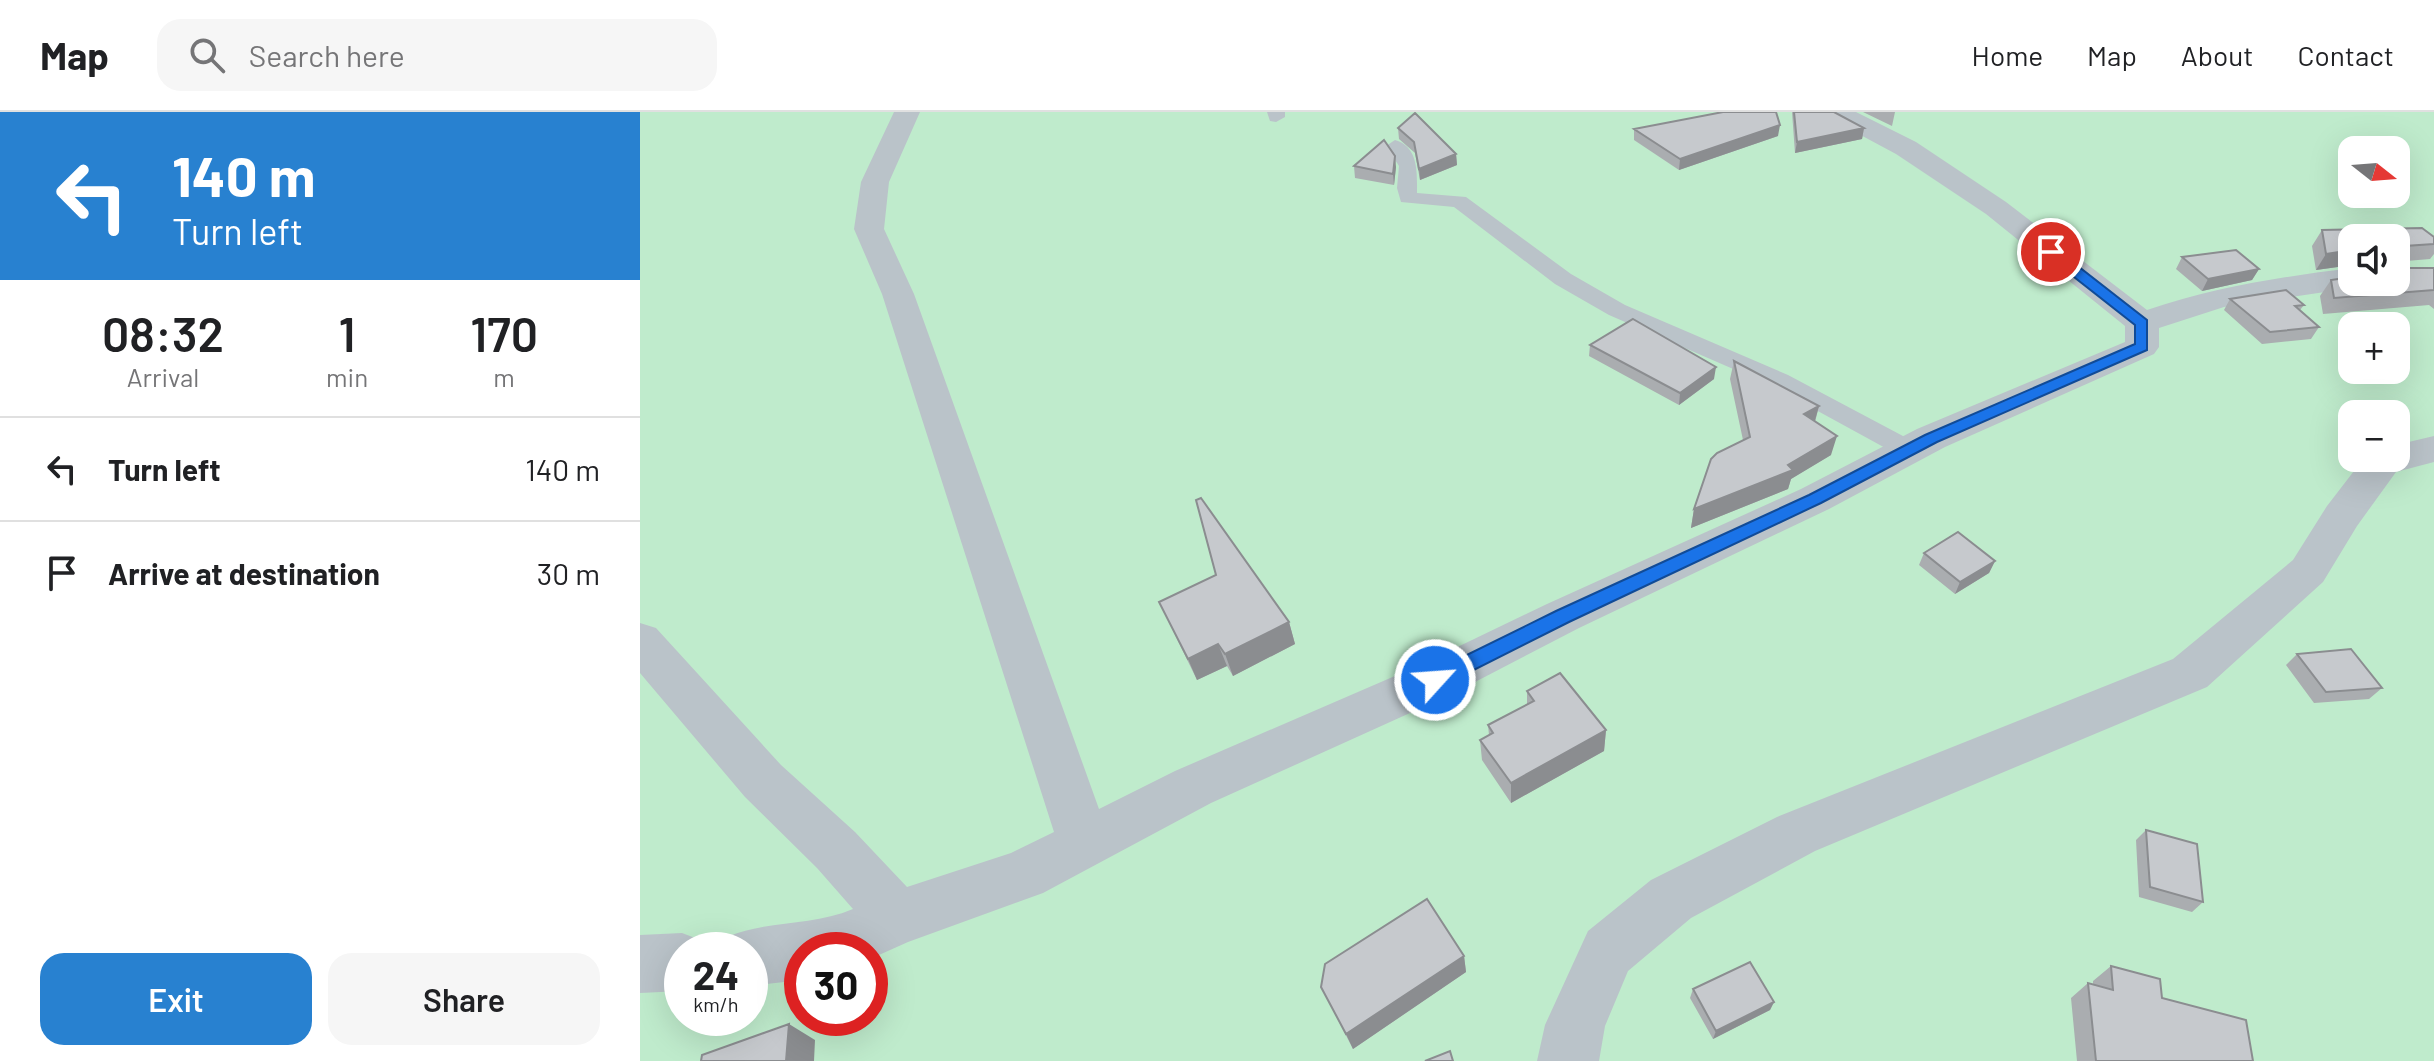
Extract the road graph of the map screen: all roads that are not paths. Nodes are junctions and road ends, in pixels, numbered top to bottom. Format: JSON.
{"nodes":[{"id":1,"x":907,"y":112,"type":"edge"},
{"id":2,"x":1836,"y":112,"type":"edge"},
{"id":3,"x":1395,"y":146,"type":"dead end"},
{"id":4,"x":2338,"y":280,"type":"edge"},
{"id":5,"x":2142,"y":323,"type":"junction"},
{"id":6,"x":2434,"y":449,"type":"edge"},
{"id":7,"x":1909,"y":450,"type":"junction"},
{"id":8,"x":640,"y":641,"type":"edge"},
{"id":9,"x":1084,"y":841,"type":"junction"},
{"id":10,"x":898,"y":918,"type":"junction"},
{"id":11,"x":866,"y":932,"type":"edge"},
{"id":12,"x":664,"y":963,"type":"edge"},
{"id":13,"x":640,"y":964,"type":"edge"},
{"id":14,"x":1568,"y":1061,"type":"edge"}],
"edges":[{"from":1,"to":9,"type":"street"},
{"from":2,"to":5,"type":"street"},
{"from":3,"to":7,"type":"lane"},
{"from":4,"to":5,"type":"street"},
{"from":5,"to":7,"type":"street"},
{"from":6,"to":14,"type":"street"},
{"from":7,"to":9,"type":"street"},
{"from":8,"to":10,"type":"street"},
{"from":9,"to":10,"type":"street"},
{"from":10,"to":11,"type":"street"},
{"from":12,"to":13,"type":"street"}]}
